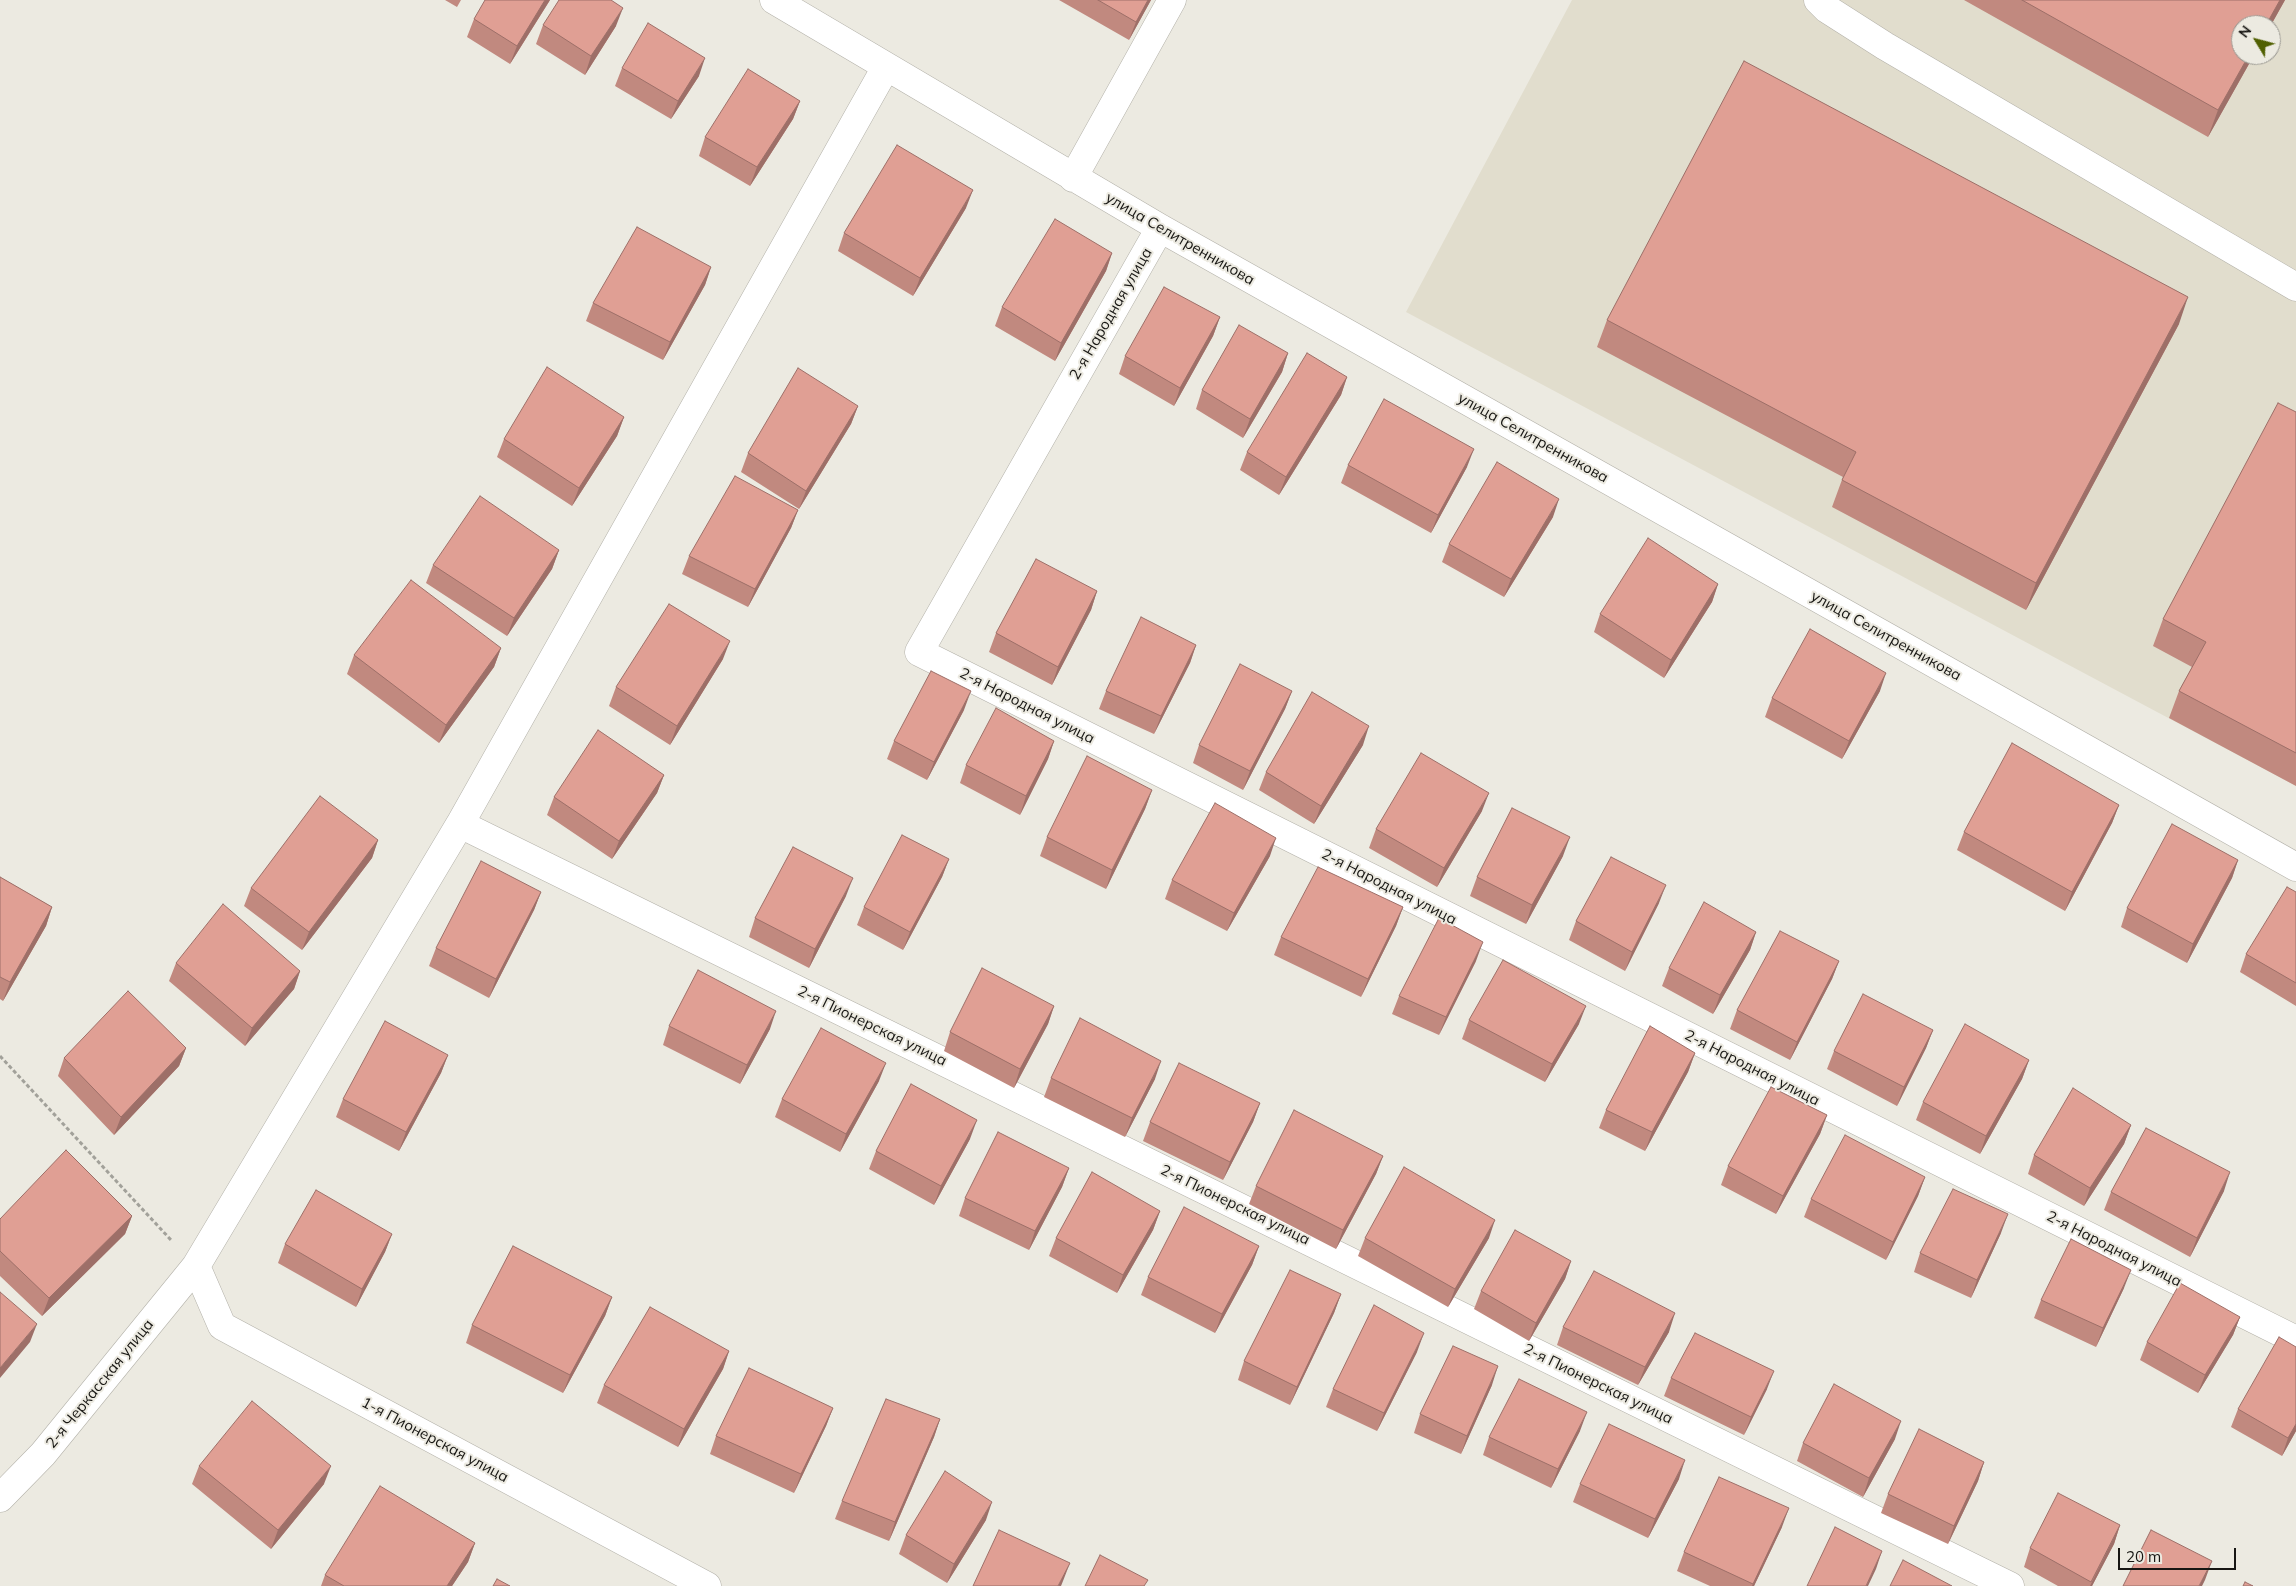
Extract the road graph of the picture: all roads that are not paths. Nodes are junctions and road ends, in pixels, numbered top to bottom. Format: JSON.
{"nodes":[{"id":1,"x":774,"y":0,"type":"edge"},
{"id":2,"x":1172,"y":0,"type":"edge"},
{"id":3,"x":1818,"y":0,"type":"edge"},
{"id":4,"x":886,"y":66,"type":"junction"},
{"id":5,"x":1073,"y":178,"type":"junction"},
{"id":6,"x":1160,"y":228,"type":"junction"},
{"id":7,"x":2296,"y":287,"type":"edge"},
{"id":8,"x":460,"y":824,"type":"junction"},
{"id":9,"x":2296,"y":867,"type":"edge"},
{"id":10,"x":196,"y":1266,"type":"junction"},
{"id":11,"x":2296,"y":1340,"type":"edge"},
{"id":12,"x":0,"y":1498,"type":"edge"},
{"id":13,"x":707,"y":1586,"type":"edge"},
{"id":14,"x":2010,"y":1586,"type":"edge"}],
"edges":[{"from":1,"to":4,"type":"street","name":"улица Селитренникова"},
{"from":2,"to":5,"type":"street"},
{"from":3,"to":7,"type":"street"},
{"from":4,"to":5,"type":"street","name":"улица Селитренникова"},
{"from":4,"to":8,"type":"street","name":"2-я Черкасская улица"},
{"from":5,"to":6,"type":"street","name":"улица Селитренникова"},
{"from":6,"to":9,"type":"street","name":"улица Селитренникова"},
{"from":6,"to":11,"type":"street","name":"2-я Народная улица"},
{"from":8,"to":10,"type":"street","name":"2-я Черкасская улица"},
{"from":8,"to":14,"type":"street","name":"2-я Пионерская улица"},
{"from":10,"to":12,"type":"street","name":"2-я Черкасская улица"},
{"from":10,"to":13,"type":"street","name":"1-я Пионерская улица"}]}
